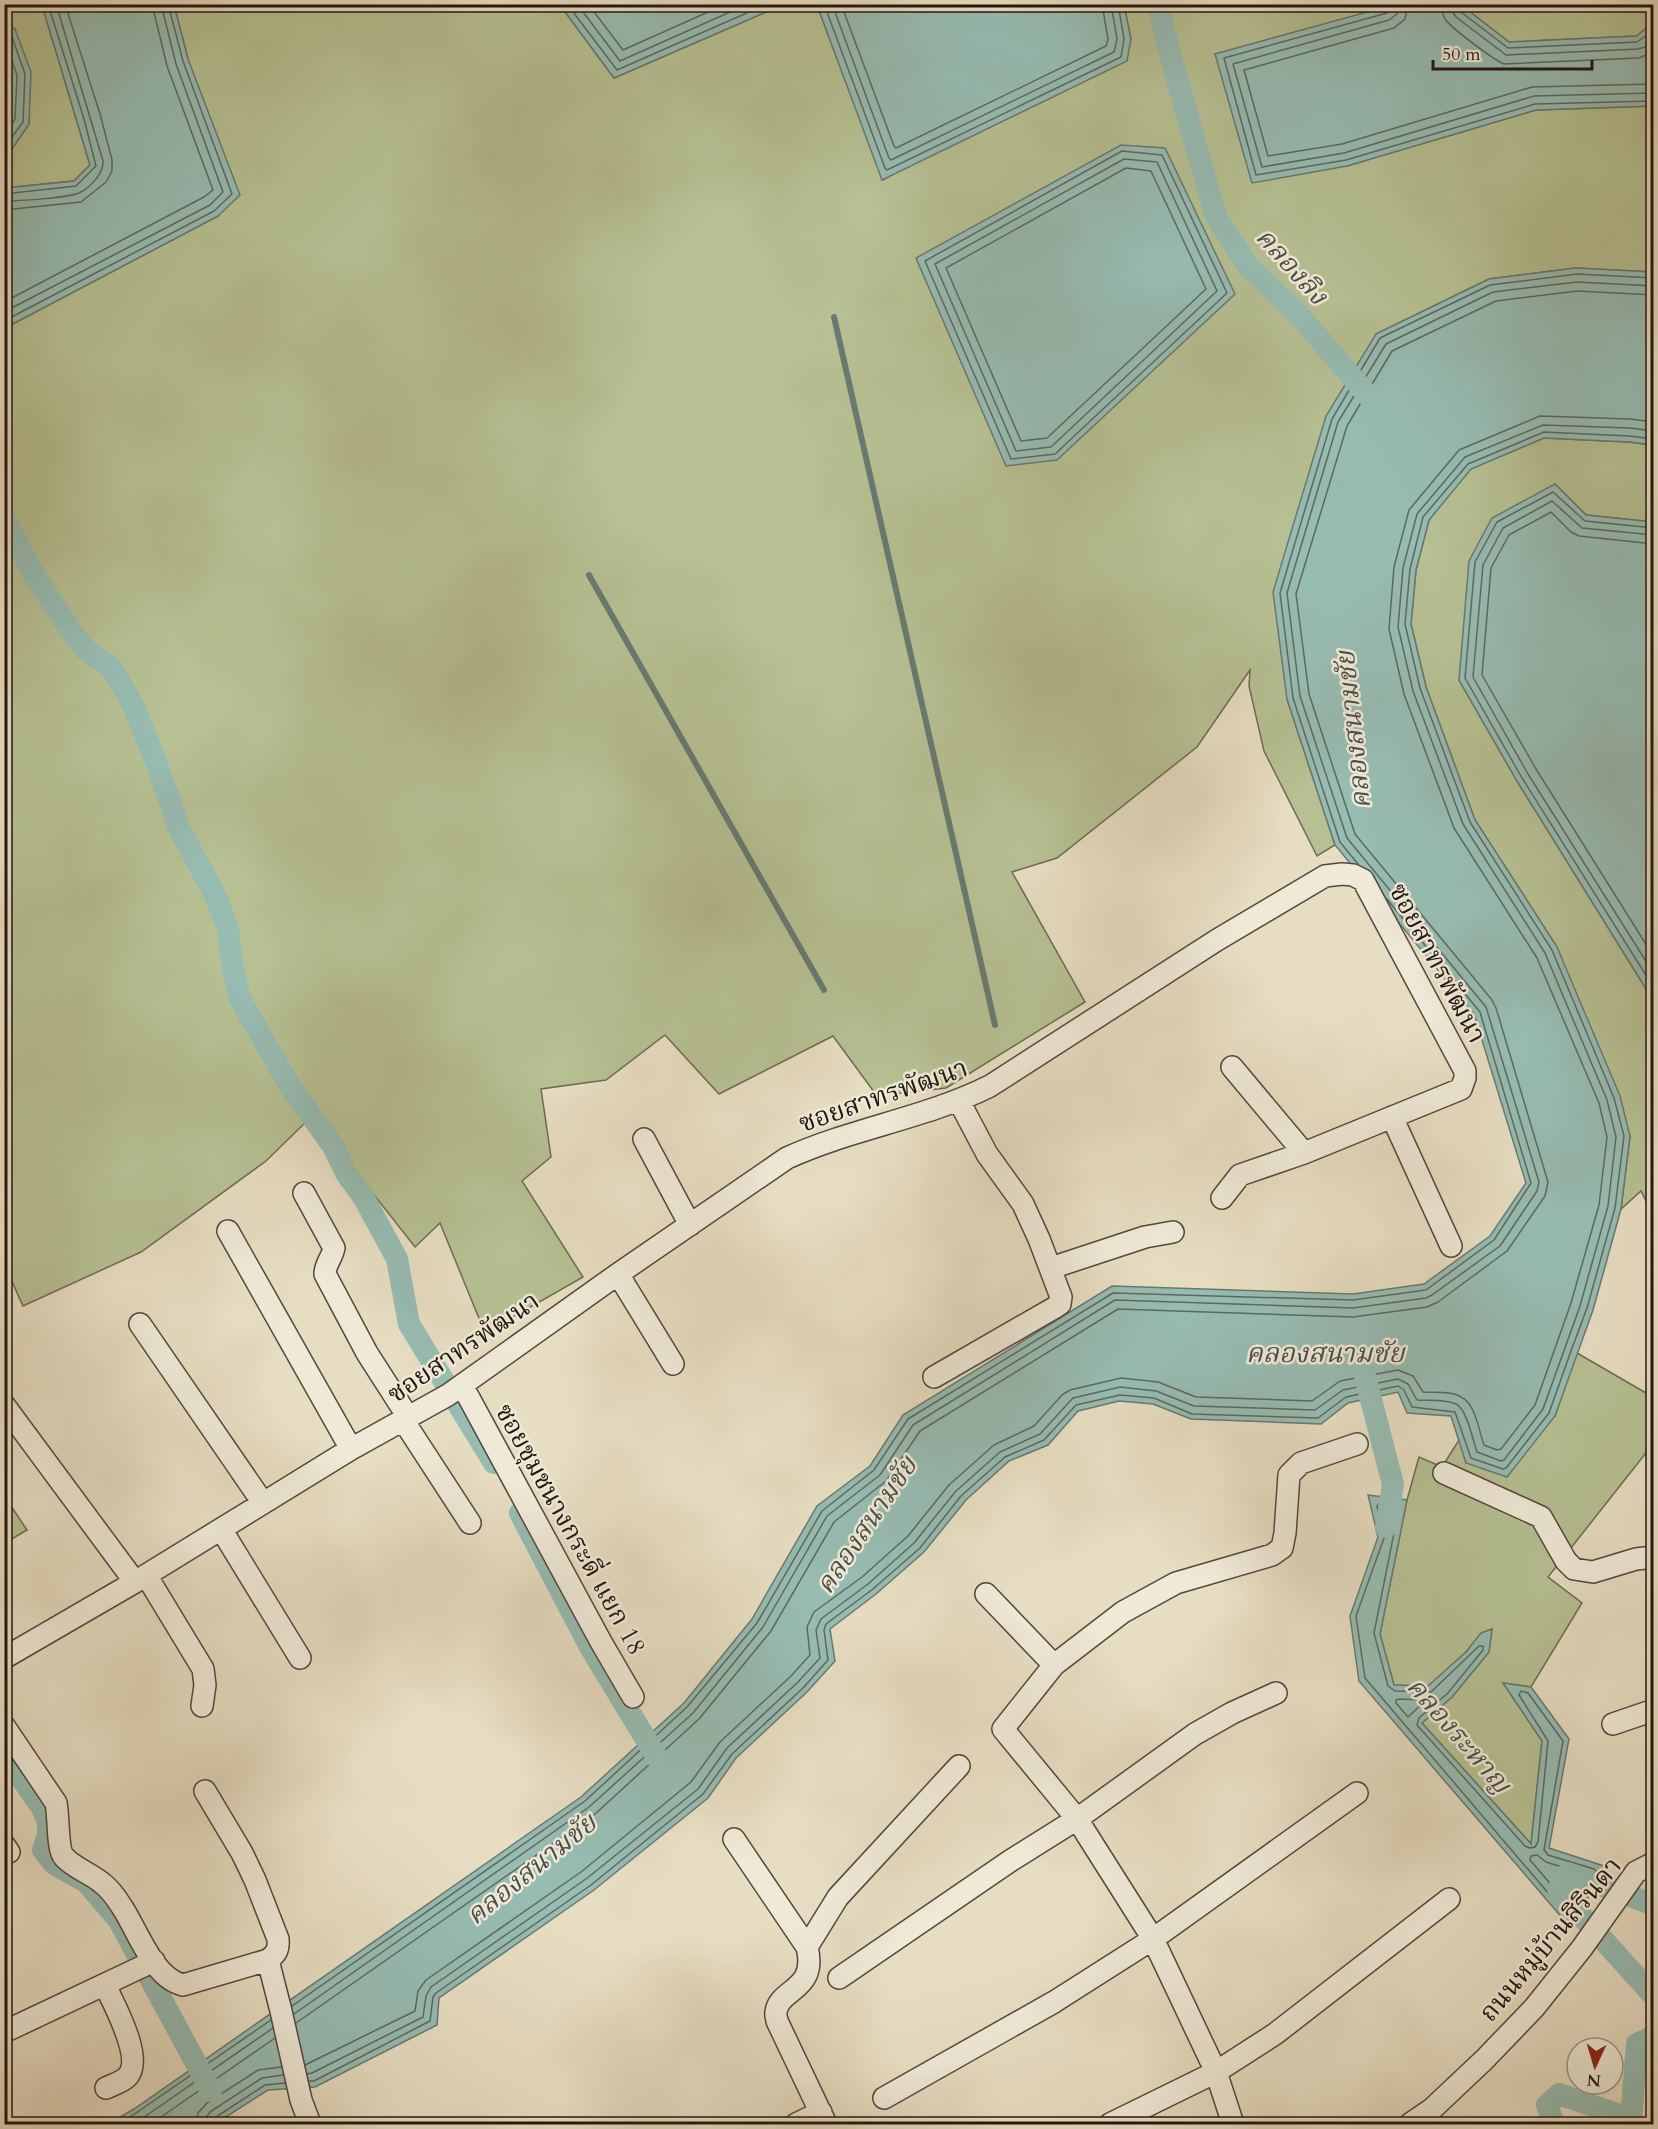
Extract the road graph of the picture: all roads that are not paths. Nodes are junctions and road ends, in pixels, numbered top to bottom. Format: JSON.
{"nodes":[{"id":1,"x":1232,"y":1067,"type":"dead end"},
{"id":2,"x":959,"y":1101,"type":"junction"},
{"id":3,"x":1392,"y":1117,"type":"junction"},
{"id":4,"x":644,"y":1139,"type":"dead end"},
{"id":5,"x":1304,"y":1153,"type":"junction"},
{"id":6,"x":304,"y":1193,"type":"dead end"},
{"id":7,"x":1222,"y":1198,"type":"dead end"},
{"id":8,"x":690,"y":1225,"type":"junction"},
{"id":9,"x":228,"y":1231,"type":"dead end"},
{"id":10,"x":1173,"y":1232,"type":"dead end"},
{"id":11,"x":1450,"y":1246,"type":"dead end"},
{"id":12,"x":1051,"y":1268,"type":"junction"},
{"id":13,"x":618,"y":1274,"type":"junction"},
{"id":14,"x":140,"y":1324,"type":"dead end"},
{"id":15,"x":673,"y":1364,"type":"dead end"},
{"id":16,"x":934,"y":1377,"type":"dead end"},
{"id":17,"x":456,"y":1389,"type":"junction"},
{"id":18,"x":4,"y":1405,"type":"edge"},
{"id":19,"x":405,"y":1418,"type":"junction"},
{"id":20,"x":1357,"y":1444,"type":"dead end"},
{"id":21,"x":351,"y":1449,"type":"junction"},
{"id":22,"x":1444,"y":1473,"type":"dead end"},
{"id":23,"x":263,"y":1503,"type":"junction"},
{"id":24,"x":470,"y":1523,"type":"dead end"},
{"id":25,"x":221,"y":1529,"type":"junction"},
{"id":26,"x":1653,"y":1557,"type":"edge"},
{"id":27,"x":140,"y":1579,"type":"junction"},
{"id":28,"x":986,"y":1594,"type":"dead end"},
{"id":29,"x":4,"y":1658,"type":"edge"},
{"id":30,"x":300,"y":1658,"type":"dead end"},
{"id":31,"x":1054,"y":1665,"type":"junction"},
{"id":32,"x":1276,"y":1694,"type":"dead end"},
{"id":33,"x":633,"y":1697,"type":"dead end"},
{"id":34,"x":202,"y":1706,"type":"dead end"},
{"id":35,"x":1653,"y":1710,"type":"edge"},
{"id":36,"x":1613,"y":1724,"type":"dead end"},
{"id":37,"x":4,"y":1726,"type":"edge"},
{"id":38,"x":958,"y":1766,"type":"dead end"},
{"id":39,"x":205,"y":1791,"type":"dead end"},
{"id":40,"x":1357,"y":1793,"type":"dead end"},
{"id":41,"x":1077,"y":1819,"type":"junction"},
{"id":42,"x":734,"y":1839,"type":"dead end"},
{"id":43,"x":1645,"y":1868,"type":"edge"},
{"id":44,"x":1449,"y":1899,"type":"dead end"},
{"id":45,"x":1153,"y":1939,"type":"junction"},
{"id":46,"x":807,"y":1947,"type":"junction"},
{"id":47,"x":268,"y":1960,"type":"junction"},
{"id":48,"x":147,"y":1964,"type":"junction"},
{"id":49,"x":839,"y":1978,"type":"dead end"},
{"id":50,"x":105,"y":1984,"type":"junction"},
{"id":51,"x":4,"y":2032,"type":"edge"},
{"id":52,"x":1216,"y":2072,"type":"junction"},
{"id":53,"x":106,"y":2088,"type":"dead end"},
{"id":54,"x":884,"y":2098,"type":"dead end"},
{"id":55,"x":823,"y":2118,"type":"edge"},
{"id":56,"x":310,"y":2124,"type":"edge"},
{"id":57,"x":796,"y":2124,"type":"edge"},
{"id":58,"x":1110,"y":2124,"type":"edge"},
{"id":59,"x":1233,"y":2124,"type":"edge"},
{"id":60,"x":1410,"y":2124,"type":"edge"}],
"edges":[{"from":1,"to":5,"type":"street"},
{"from":2,"to":3,"type":"street","name":"ซอยสาทรพัฒนา"},
{"from":2,"to":8,"type":"street","name":"ซอยสาทรพัฒนา"},
{"from":2,"to":12,"type":"street"},
{"from":3,"to":5,"type":"street","name":"ซอยสาทรพัฒนา"},
{"from":3,"to":11,"type":"street"},
{"from":4,"to":8,"type":"street"},
{"from":5,"to":7,"type":"street","name":"ซอยสาทรพัฒนา"},
{"from":6,"to":19,"type":"street"},
{"from":8,"to":13,"type":"street","name":"ซอยสาทรพัฒนา"},
{"from":9,"to":21,"type":"street"},
{"from":10,"to":12,"type":"street"},
{"from":12,"to":16,"type":"street"},
{"from":13,"to":15,"type":"street"},
{"from":13,"to":17,"type":"street","name":"ซอยสาทรพัฒนา"},
{"from":14,"to":23,"type":"street"},
{"from":17,"to":19,"type":"street","name":"ซอยสาทรพัฒนา"},
{"from":17,"to":33,"type":"street","name":"ซอยชุมชนางกระดี่ แยก 18"},
{"from":18,"to":27,"type":"street"},
{"from":19,"to":21,"type":"street","name":"ซอยสาทรพัฒนา"},
{"from":19,"to":24,"type":"street"},
{"from":20,"to":31,"type":"street"},
{"from":21,"to":23,"type":"street","name":"ซอยสาทรพัฒนา"},
{"from":22,"to":26,"type":"street"},
{"from":23,"to":25,"type":"street","name":"ซอยสาทรพัฒนา"},
{"from":25,"to":27,"type":"street","name":"ซอยสาทรพัฒนา"},
{"from":25,"to":30,"type":"street"},
{"from":27,"to":29,"type":"street","name":"ซอยสาทรพัฒนา"},
{"from":27,"to":34,"type":"street"},
{"from":28,"to":31,"type":"street"},
{"from":31,"to":41,"type":"street"},
{"from":32,"to":41,"type":"street"},
{"from":35,"to":36,"type":"street"},
{"from":37,"to":48,"type":"street"},
{"from":38,"to":46,"type":"street"},
{"from":39,"to":47,"type":"street"},
{"from":40,"to":45,"type":"street"},
{"from":41,"to":45,"type":"street"},
{"from":41,"to":49,"type":"street"},
{"from":42,"to":46,"type":"street"},
{"from":43,"to":60,"type":"street","name":"ถนนหมู่บ้านสิรินดา"},
{"from":44,"to":52,"type":"street"},
{"from":45,"to":52,"type":"street"},
{"from":45,"to":54,"type":"street"},
{"from":46,"to":55,"type":"street"},
{"from":47,"to":48,"type":"street"},
{"from":47,"to":56,"type":"street"},
{"from":48,"to":50,"type":"street"},
{"from":50,"to":51,"type":"street"},
{"from":50,"to":53,"type":"street"},
{"from":52,"to":58,"type":"street"},
{"from":52,"to":59,"type":"street"},
{"from":55,"to":57,"type":"street"}]}
